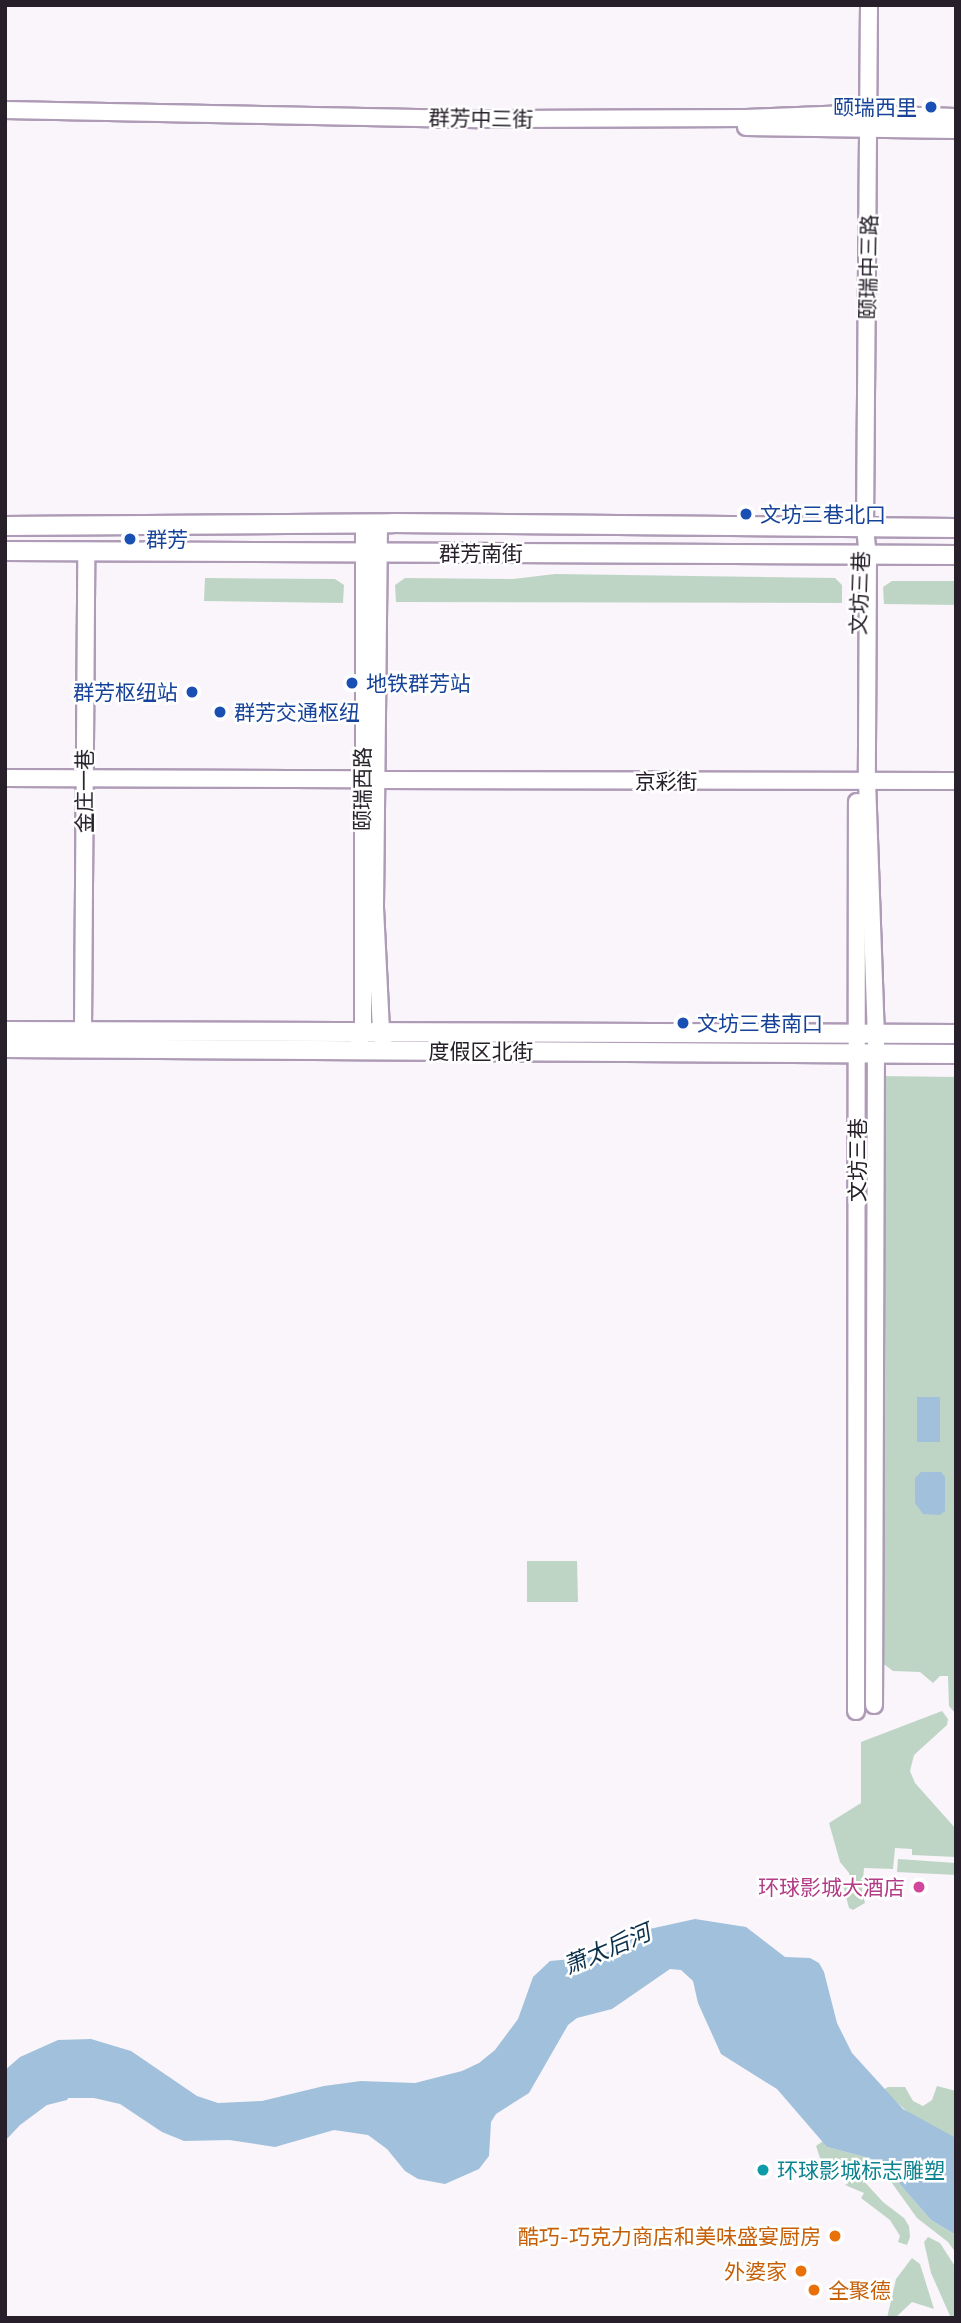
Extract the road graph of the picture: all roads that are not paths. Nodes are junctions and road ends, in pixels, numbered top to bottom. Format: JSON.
{"nodes":[{"id":1,"x":869,"y":5,"type":"edge"},
{"id":2,"x":5,"y":110,"type":"edge"},
{"id":3,"x":956,"y":117,"type":"edge"},
{"id":4,"x":5,"y":118,"type":"edge"},
{"id":5,"x":869,"y":123,"type":"junction"},
{"id":6,"x":956,"y":130,"type":"edge"},
{"id":7,"x":372,"y":524,"type":"junction"},
{"id":8,"x":5,"y":526,"type":"edge"},
{"id":9,"x":865,"y":528,"type":"junction"},
{"id":10,"x":956,"y":528,"type":"edge"},
{"id":11,"x":5,"y":551,"type":"edge"},
{"id":12,"x":86,"y":552,"type":"junction"},
{"id":13,"x":371,"y":553,"type":"junction"},
{"id":14,"x":863,"y":554,"type":"junction"},
{"id":15,"x":956,"y":555,"type":"edge"},
{"id":16,"x":84,"y":777,"type":"junction"},
{"id":17,"x":5,"y":778,"type":"edge"},
{"id":18,"x":369,"y":779,"type":"junction"},
{"id":19,"x":862,"y":781,"type":"junction"},
{"id":20,"x":956,"y":781,"type":"edge"},
{"id":21,"x":5,"y":1031,"type":"edge"},
{"id":22,"x":83,"y":1031,"type":"junction"},
{"id":23,"x":372,"y":1031,"type":"junction"},
{"id":24,"x":856,"y":1034,"type":"junction"},
{"id":25,"x":876,"y":1034,"type":"junction"},
{"id":26,"x":956,"y":1034,"type":"edge"},
{"id":27,"x":5,"y":1048,"type":"edge"},
{"id":28,"x":356,"y":1051,"type":"junction"},
{"id":29,"x":385,"y":1051,"type":"junction"},
{"id":30,"x":866,"y":1053,"type":"junction"},
{"id":31,"x":956,"y":1054,"type":"edge"},
{"id":32,"x":874,"y":1705,"type":"dead end"},
{"id":33,"x":856,"y":1711,"type":"dead end"}],
"edges":[{"from":1,"to":5,"type":"main road","name":"颐瑞中三路"},
{"from":2,"to":5,"type":"main road","name":"群芳中三街"},
{"from":3,"to":5,"type":"main road","name":"群芳中三街"},
{"from":4,"to":5,"type":"main road","name":"群芳中三街"},
{"from":5,"to":6,"type":"main road","name":"群芳中三街"},
{"from":5,"to":9,"type":"main road","name":"颐瑞中三路"},
{"from":7,"to":8,"type":"main road","name":"群芳南街"},
{"from":7,"to":9,"type":"main road","name":"群芳南街"},
{"from":7,"to":13,"type":"main road","name":"颐瑞西路"},
{"from":9,"to":10,"type":"main road","name":"群芳南街"},
{"from":9,"to":14,"type":"main road","name":"文坊三巷"},
{"from":11,"to":12,"type":"main road","name":"群芳南街"},
{"from":12,"to":13,"type":"main road","name":"群芳南街"},
{"from":12,"to":16,"type":"main road","name":"金庄一巷"},
{"from":13,"to":14,"type":"main road","name":"群芳南街"},
{"from":13,"to":18,"type":"main road","name":"颐瑞西路"},
{"from":14,"to":15,"type":"main road","name":"群芳南街"},
{"from":14,"to":19,"type":"main road","name":"文坊三巷"},
{"from":16,"to":17,"type":"main road","name":"京彩街"},
{"from":16,"to":18,"type":"main road","name":"京彩街"},
{"from":16,"to":22,"type":"main road","name":"金庄一巷"},
{"from":18,"to":19,"type":"main road","name":"京彩街"},
{"from":18,"to":23,"type":"main road","name":"颐瑞西路"},
{"from":19,"to":20,"type":"main road","name":"京彩街"},
{"from":19,"to":24,"type":"main road","name":"文坊三巷"},
{"from":19,"to":25,"type":"main road","name":"文坊三巷"},
{"from":21,"to":22,"type":"main road","name":"度假区北街"},
{"from":22,"to":23,"type":"main road","name":"度假区北街"},
{"from":23,"to":24,"type":"main road","name":"度假区北街"},
{"from":23,"to":28,"type":"main road","name":"颐瑞西路"},
{"from":23,"to":29,"type":"main road","name":"颐瑞西路"},
{"from":24,"to":25,"type":"main road","name":"度假区北街"},
{"from":24,"to":30,"type":"main road","name":"文坊三巷"},
{"from":25,"to":26,"type":"main road","name":"度假区北街"},
{"from":25,"to":30,"type":"main road","name":"文坊三巷"},
{"from":27,"to":28,"type":"main road","name":"度假区北街"},
{"from":28,"to":29,"type":"main road","name":"度假区北街"},
{"from":29,"to":30,"type":"main road","name":"度假区北街"},
{"from":30,"to":31,"type":"main road","name":"度假区北街"},
{"from":30,"to":32,"type":"main road","name":"文坊三巷"},
{"from":30,"to":33,"type":"main road","name":"文坊三巷"}]}
